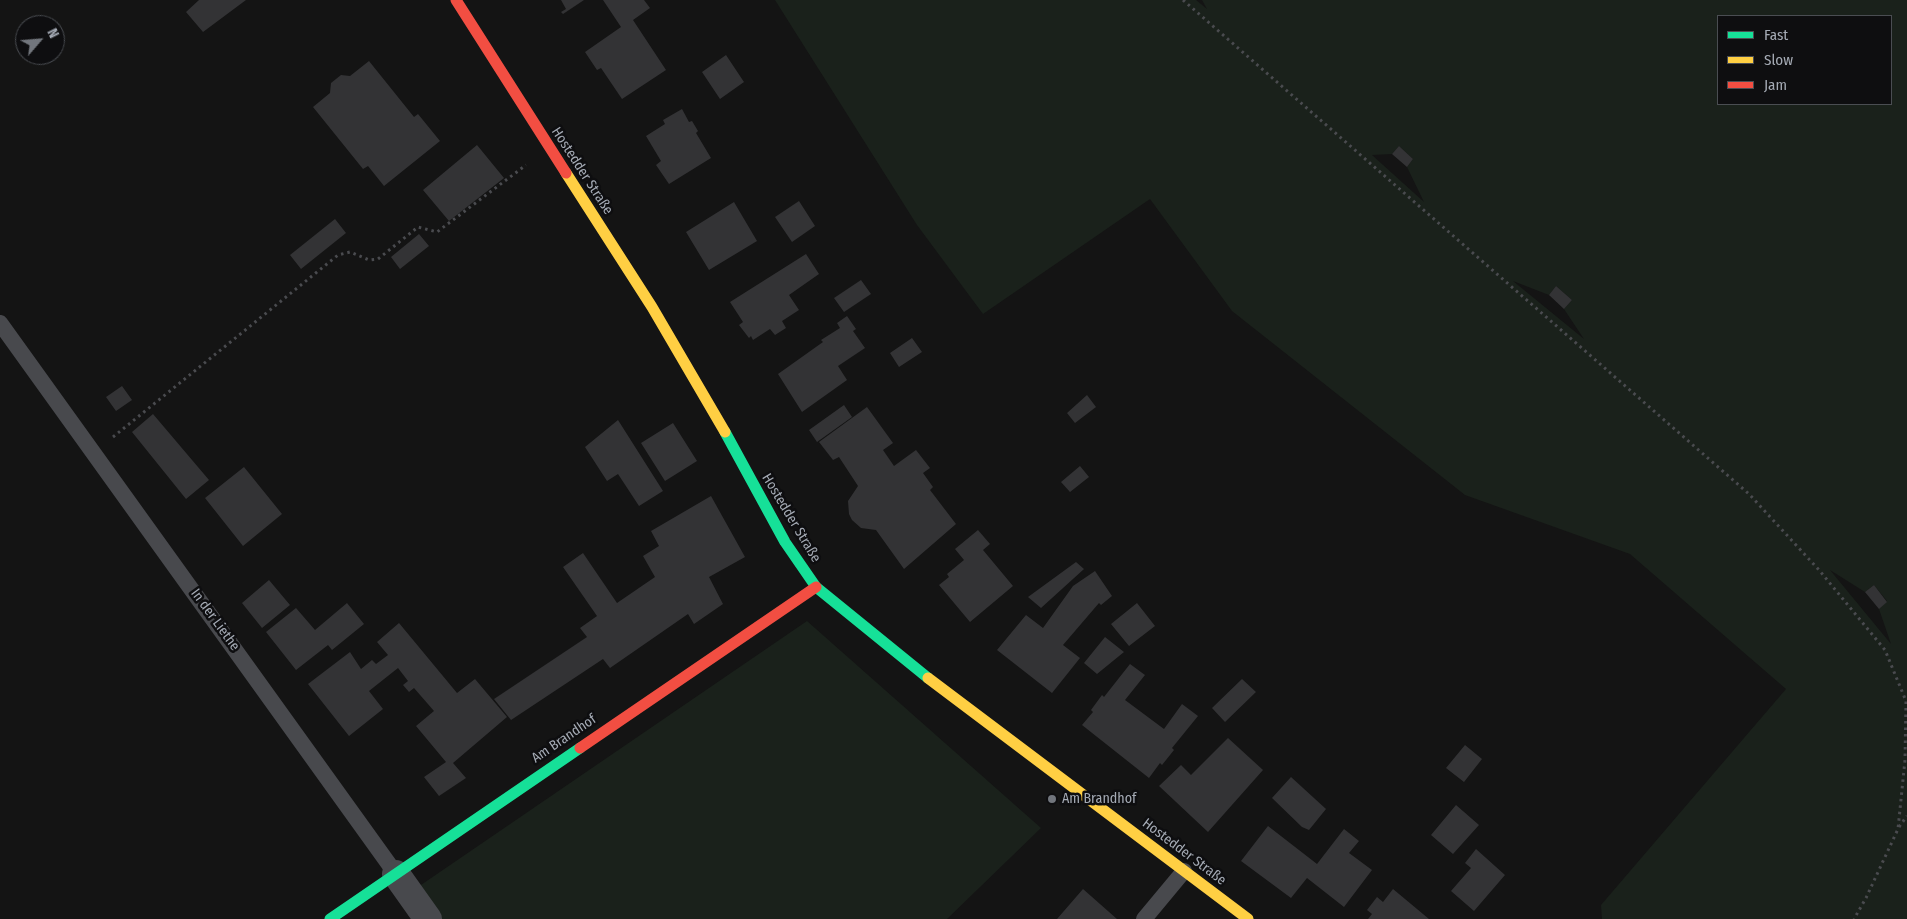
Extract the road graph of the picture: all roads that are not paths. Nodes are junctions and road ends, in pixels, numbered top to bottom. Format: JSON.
{"nodes":[{"id":1,"x":456,"y":0,"type":"edge"},
{"id":2,"x":0,"y":322,"type":"edge"},
{"id":3,"x":816,"y":587,"type":"junction"},
{"id":4,"x":1184,"y":871,"type":"junction"},
{"id":5,"x":396,"y":874,"type":"junction"},
{"id":6,"x":330,"y":919,"type":"edge"},
{"id":7,"x":428,"y":919,"type":"edge"},
{"id":8,"x":1144,"y":919,"type":"edge"},
{"id":9,"x":1248,"y":919,"type":"edge"}],
"edges":[{"from":1,"to":3,"type":"main road","name":"Hostedder Straße"},
{"from":2,"to":5,"type":"lane","name":"In der Liethe"},
{"from":3,"to":4,"type":"main road","name":"Hostedder Straße"},
{"from":3,"to":5,"type":"main road","name":"Am Brandhof"},
{"from":4,"to":8,"type":"lane"},
{"from":4,"to":9,"type":"main road","name":"Hostedder Straße"},
{"from":5,"to":6,"type":"main road","name":"Am Brandhof"},
{"from":5,"to":7,"type":"street","name":"In der Liethe"}]}
